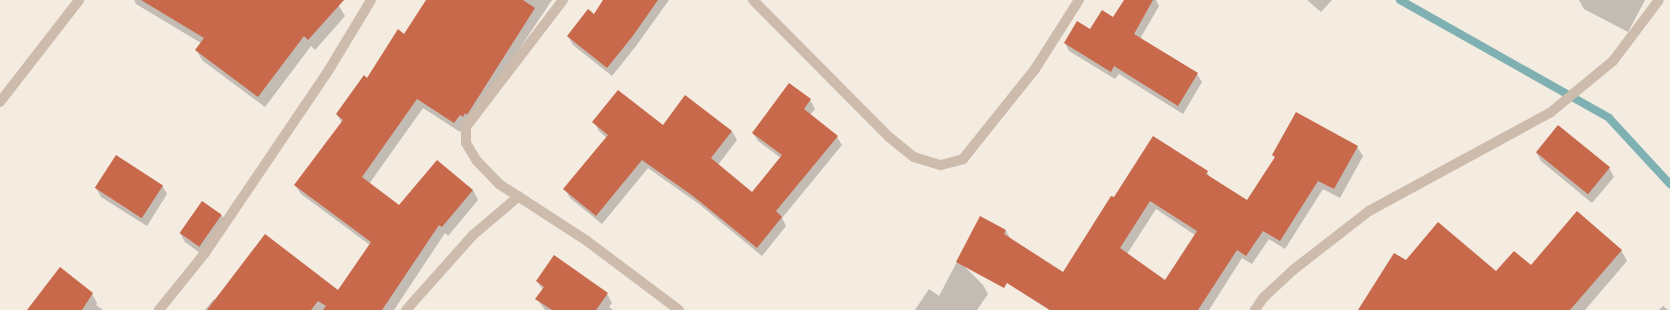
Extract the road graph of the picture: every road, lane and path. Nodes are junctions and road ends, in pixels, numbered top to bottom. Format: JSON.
{"nodes":[{"id":1,"x":79,"y":0,"type":"edge"},
{"id":2,"x":371,"y":0,"type":"edge"},
{"id":3,"x":563,"y":0,"type":"edge"},
{"id":4,"x":753,"y":0,"type":"edge"},
{"id":5,"x":1079,"y":0,"type":"edge"},
{"id":6,"x":1659,"y":0,"type":"edge"},
{"id":7,"x":0,"y":102,"type":"edge"},
{"id":8,"x":519,"y":196,"type":"junction"},
{"id":9,"x":159,"y":310,"type":"edge"},
{"id":10,"x":406,"y":310,"type":"edge"},
{"id":11,"x":679,"y":310,"type":"edge"},
{"id":12,"x":1255,"y":310,"type":"edge"}],
"edges":[{"from":1,"to":7,"type":"street"},
{"from":2,"to":9,"type":"street"},
{"from":3,"to":8,"type":"street"},
{"from":4,"to":5,"type":"street"},
{"from":6,"to":12,"type":"street"},
{"from":8,"to":10,"type":"street"},
{"from":8,"to":11,"type":"street"}]}
